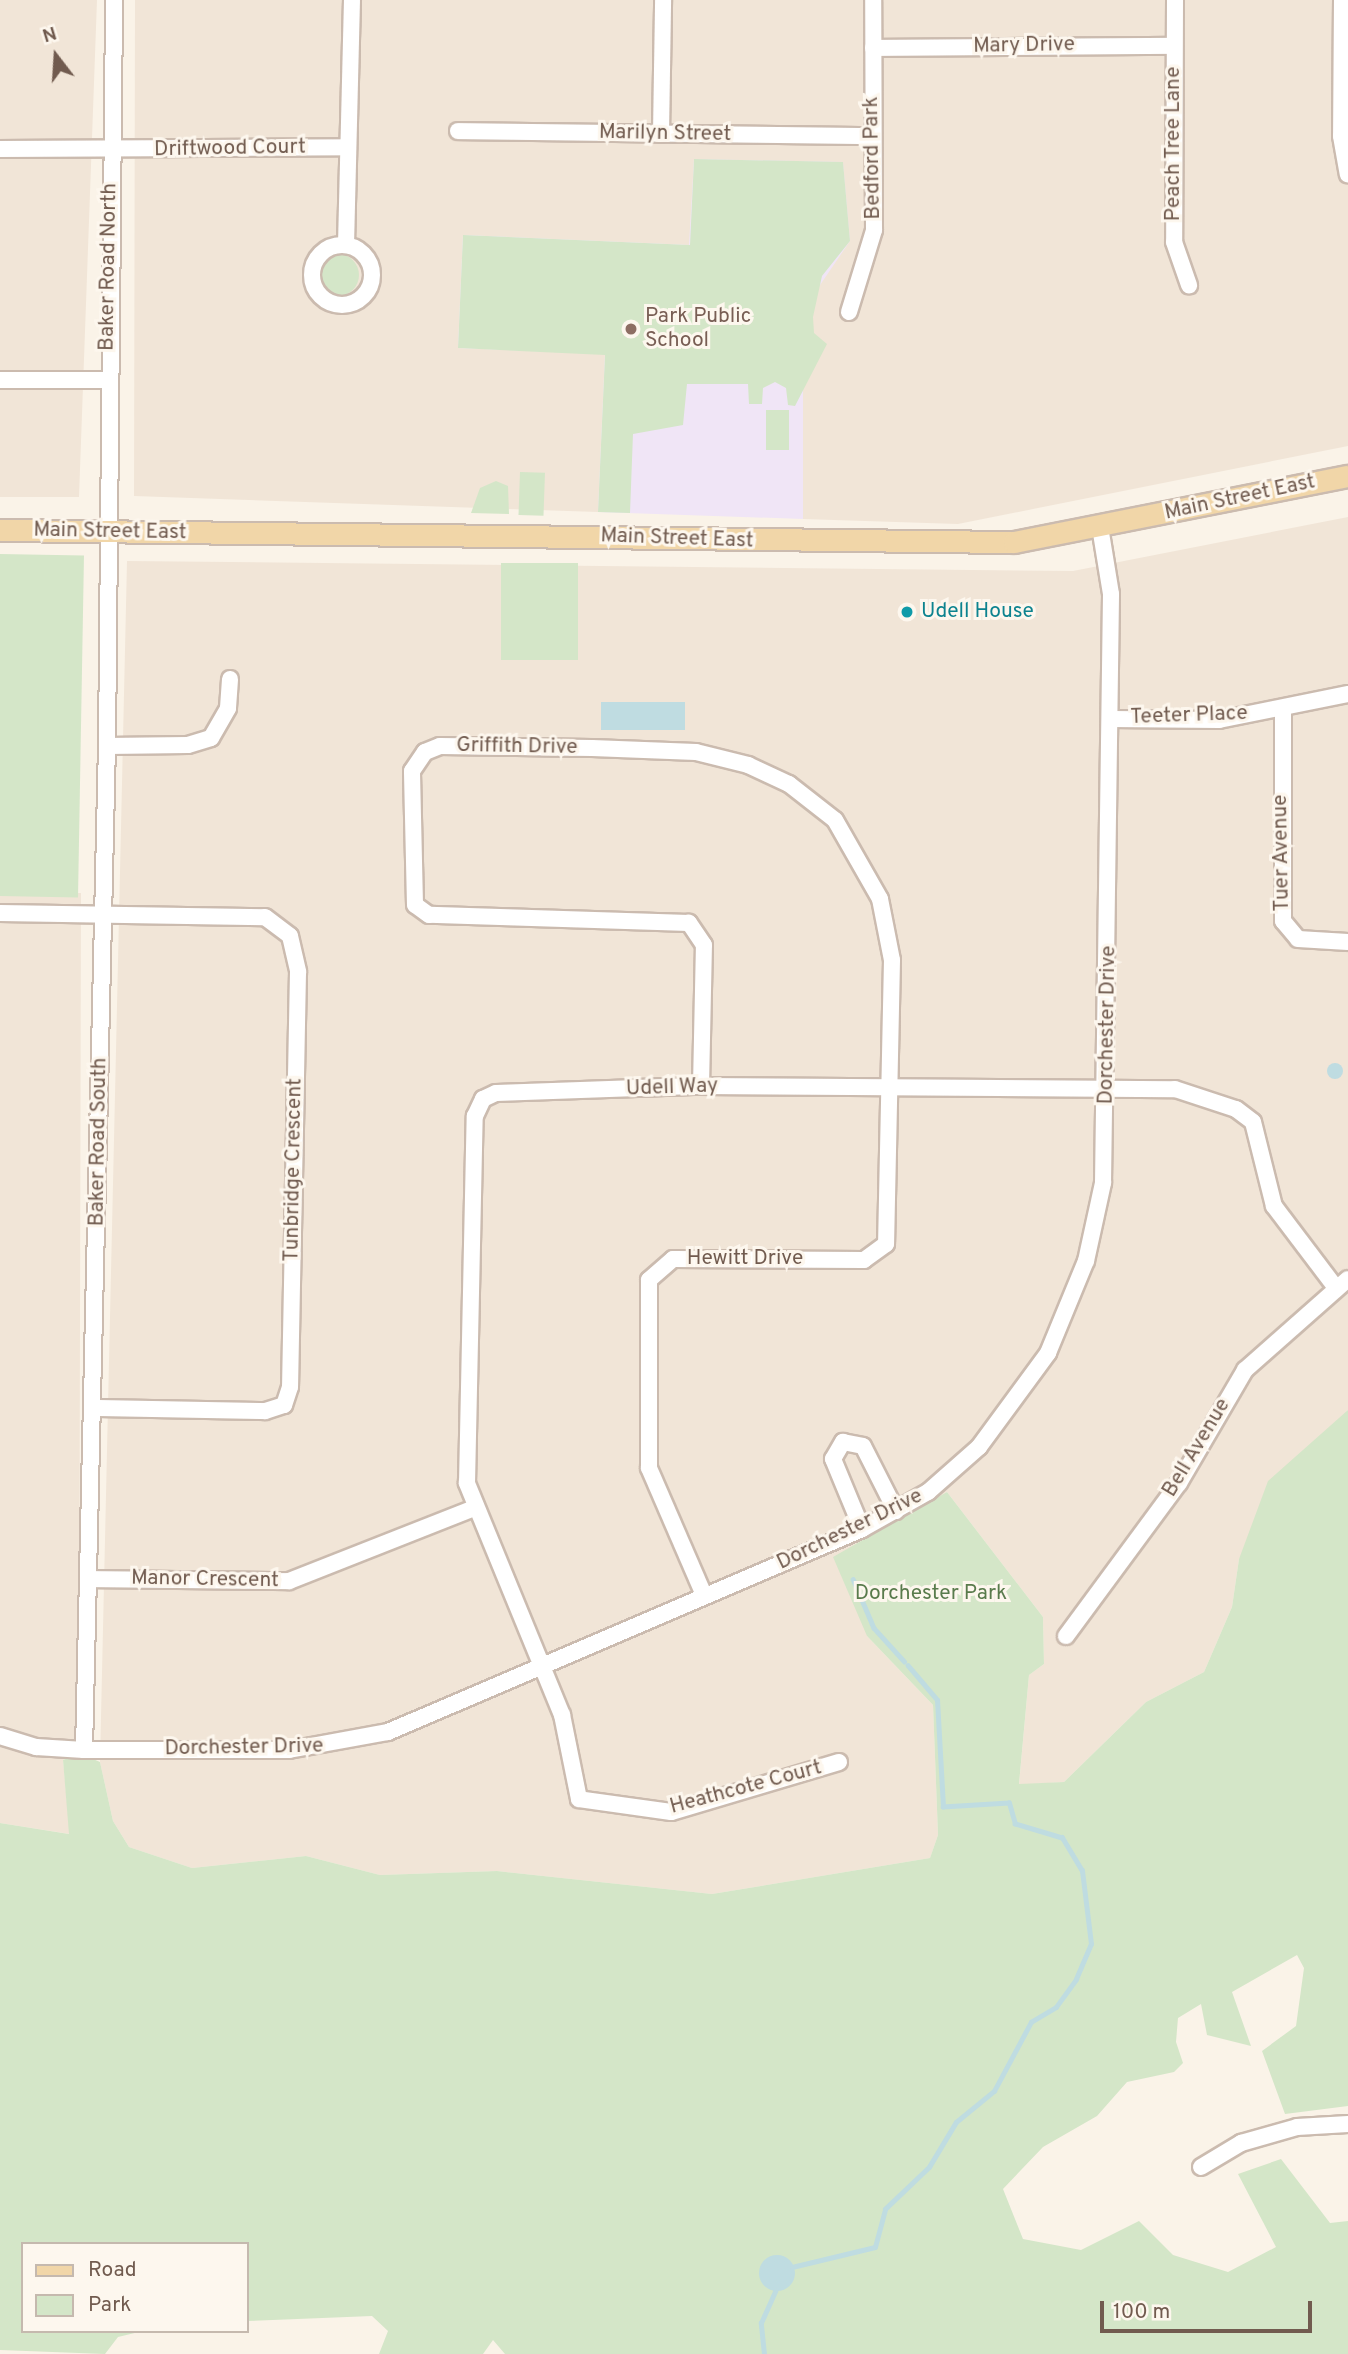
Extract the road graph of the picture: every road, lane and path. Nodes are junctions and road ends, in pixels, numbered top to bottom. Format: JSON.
{"nodes":[{"id":1,"x":114,"y":0,"type":"edge"},
{"id":2,"x":352,"y":0,"type":"edge"},
{"id":3,"x":663,"y":0,"type":"edge"},
{"id":4,"x":873,"y":0,"type":"edge"},
{"id":5,"x":1175,"y":0,"type":"edge"},
{"id":6,"x":1342,"y":0,"type":"edge"},
{"id":7,"x":1174,"y":46,"type":"junction"},
{"id":8,"x":873,"y":48,"type":"junction"},
{"id":9,"x":458,"y":131,"type":"dead end"},
{"id":10,"x":661,"y":134,"type":"junction"},
{"id":11,"x":872,"y":136,"type":"junction"},
{"id":12,"x":348,"y":147,"type":"junction"},
{"id":13,"x":0,"y":149,"type":"edge"},
{"id":14,"x":112,"y":150,"type":"junction"},
{"id":15,"x":1348,"y":174,"type":"edge"},
{"id":16,"x":346,"y":245,"type":"dead end"},
{"id":17,"x":1189,"y":285,"type":"dead end"},
{"id":18,"x":849,"y":312,"type":"dead end"},
{"id":19,"x":0,"y":380,"type":"edge"},
{"id":20,"x":107,"y":380,"type":"junction"},
{"id":21,"x":1348,"y":476,"type":"edge"},
{"id":22,"x":1100,"y":527,"type":"junction"},
{"id":23,"x":0,"y":530,"type":"edge"},
{"id":24,"x":108,"y":533,"type":"junction"},
{"id":25,"x":230,"y":679,"type":"dead end"},
{"id":26,"x":1348,"y":694,"type":"edge"},
{"id":27,"x":1283,"y":710,"type":"junction"},
{"id":28,"x":1111,"y":719,"type":"junction"},
{"id":29,"x":107,"y":746,"type":"junction"},
{"id":30,"x":0,"y":913,"type":"edge"},
{"id":31,"x":104,"y":914,"type":"junction"},
{"id":32,"x":1348,"y":942,"type":"edge"},
{"id":33,"x":891,"y":1084,"type":"junction"},
{"id":34,"x":1108,"y":1084,"type":"junction"},
{"id":35,"x":701,"y":1086,"type":"junction"},
{"id":36,"x":1342,"y":1283,"type":"edge"},
{"id":37,"x":93,"y":1408,"type":"junction"},
{"id":38,"x":474,"y":1508,"type":"junction"},
{"id":39,"x":896,"y":1511,"type":"junction"},
{"id":40,"x":862,"y":1529,"type":"junction"},
{"id":41,"x":90,"y":1579,"type":"junction"},
{"id":42,"x":704,"y":1595,"type":"junction"},
{"id":43,"x":1066,"y":1636,"type":"dead end"},
{"id":44,"x":544,"y":1669,"type":"junction"},
{"id":45,"x":0,"y":1735,"type":"edge"},
{"id":46,"x":84,"y":1750,"type":"junction"},
{"id":47,"x":839,"y":1762,"type":"dead end"},
{"id":48,"x":1348,"y":2124,"type":"edge"},
{"id":49,"x":1201,"y":2167,"type":"dead end"}],
"edges":[{"from":1,"to":14,"type":"street","name":"Baker Road North"},
{"from":2,"to":12,"type":"street"},
{"from":3,"to":10,"type":"street"},
{"from":4,"to":8,"type":"street","name":"Bedford Park"},
{"from":5,"to":7,"type":"street","name":"Peach Tree Lane"},
{"from":6,"to":15,"type":"street"},
{"from":7,"to":8,"type":"street","name":"Mary Drive"},
{"from":7,"to":17,"type":"street","name":"Peach Tree Lane"},
{"from":8,"to":11,"type":"street","name":"Bedford Park"},
{"from":9,"to":10,"type":"street","name":"Marilyn Street"},
{"from":10,"to":11,"type":"street","name":"Marilyn Street"},
{"from":11,"to":18,"type":"street","name":"Bedford Park"},
{"from":12,"to":14,"type":"street","name":"Driftwood Court"},
{"from":12,"to":16,"type":"street"},
{"from":13,"to":14,"type":"street","name":"Driftwood Court"},
{"from":14,"to":20,"type":"street","name":"Baker Road North"},
{"from":19,"to":20,"type":"street"},
{"from":20,"to":24,"type":"street","name":"Baker Road North"},
{"from":21,"to":22,"type":"main road","name":"Main Street East"},
{"from":22,"to":24,"type":"main road","name":"Main Street East"},
{"from":22,"to":28,"type":"street","name":"Dorchester Drive"},
{"from":23,"to":24,"type":"main road","name":"Main Street East"},
{"from":24,"to":29,"type":"street","name":"Baker Road South"},
{"from":25,"to":29,"type":"street"},
{"from":26,"to":27,"type":"street","name":"Teeter Place"},
{"from":27,"to":28,"type":"street","name":"Teeter Place"},
{"from":27,"to":32,"type":"street","name":"Tuer Avenue"},
{"from":28,"to":34,"type":"street","name":"Dorchester Drive"},
{"from":29,"to":31,"type":"street","name":"Baker Road South"},
{"from":30,"to":31,"type":"street"},
{"from":31,"to":37,"type":"street","name":"Baker Road South"},
{"from":31,"to":37,"type":"street","name":"Tunbridge Crescent"},
{"from":33,"to":34,"type":"street","name":"Udell Way"},
{"from":33,"to":35,"type":"street","name":"Udell Way"},
{"from":33,"to":35,"type":"street","name":"Griffith Drive"},
{"from":33,"to":42,"type":"street","name":"Hewitt Drive"},
{"from":34,"to":36,"type":"street","name":"Udell Way"},
{"from":34,"to":39,"type":"street","name":"Dorchester Drive"},
{"from":35,"to":38,"type":"street","name":"Udell Way"},
{"from":36,"to":43,"type":"street","name":"Bell Avenue"},
{"from":37,"to":41,"type":"street","name":"Baker Road South"},
{"from":38,"to":41,"type":"street","name":"Manor Crescent"},
{"from":38,"to":44,"type":"street","name":"Udell Way"},
{"from":39,"to":40,"type":"street","name":"Dorchester Drive"},
{"from":39,"to":40,"type":"street"},
{"from":40,"to":42,"type":"street","name":"Dorchester Drive"},
{"from":41,"to":46,"type":"street","name":"Baker Road South"},
{"from":42,"to":44,"type":"street","name":"Dorchester Drive"},
{"from":44,"to":46,"type":"street","name":"Dorchester Drive"},
{"from":44,"to":47,"type":"street","name":"Heathcote Court"},
{"from":45,"to":46,"type":"street","name":"Dorchester Drive"},
{"from":48,"to":49,"type":"street"}]}
